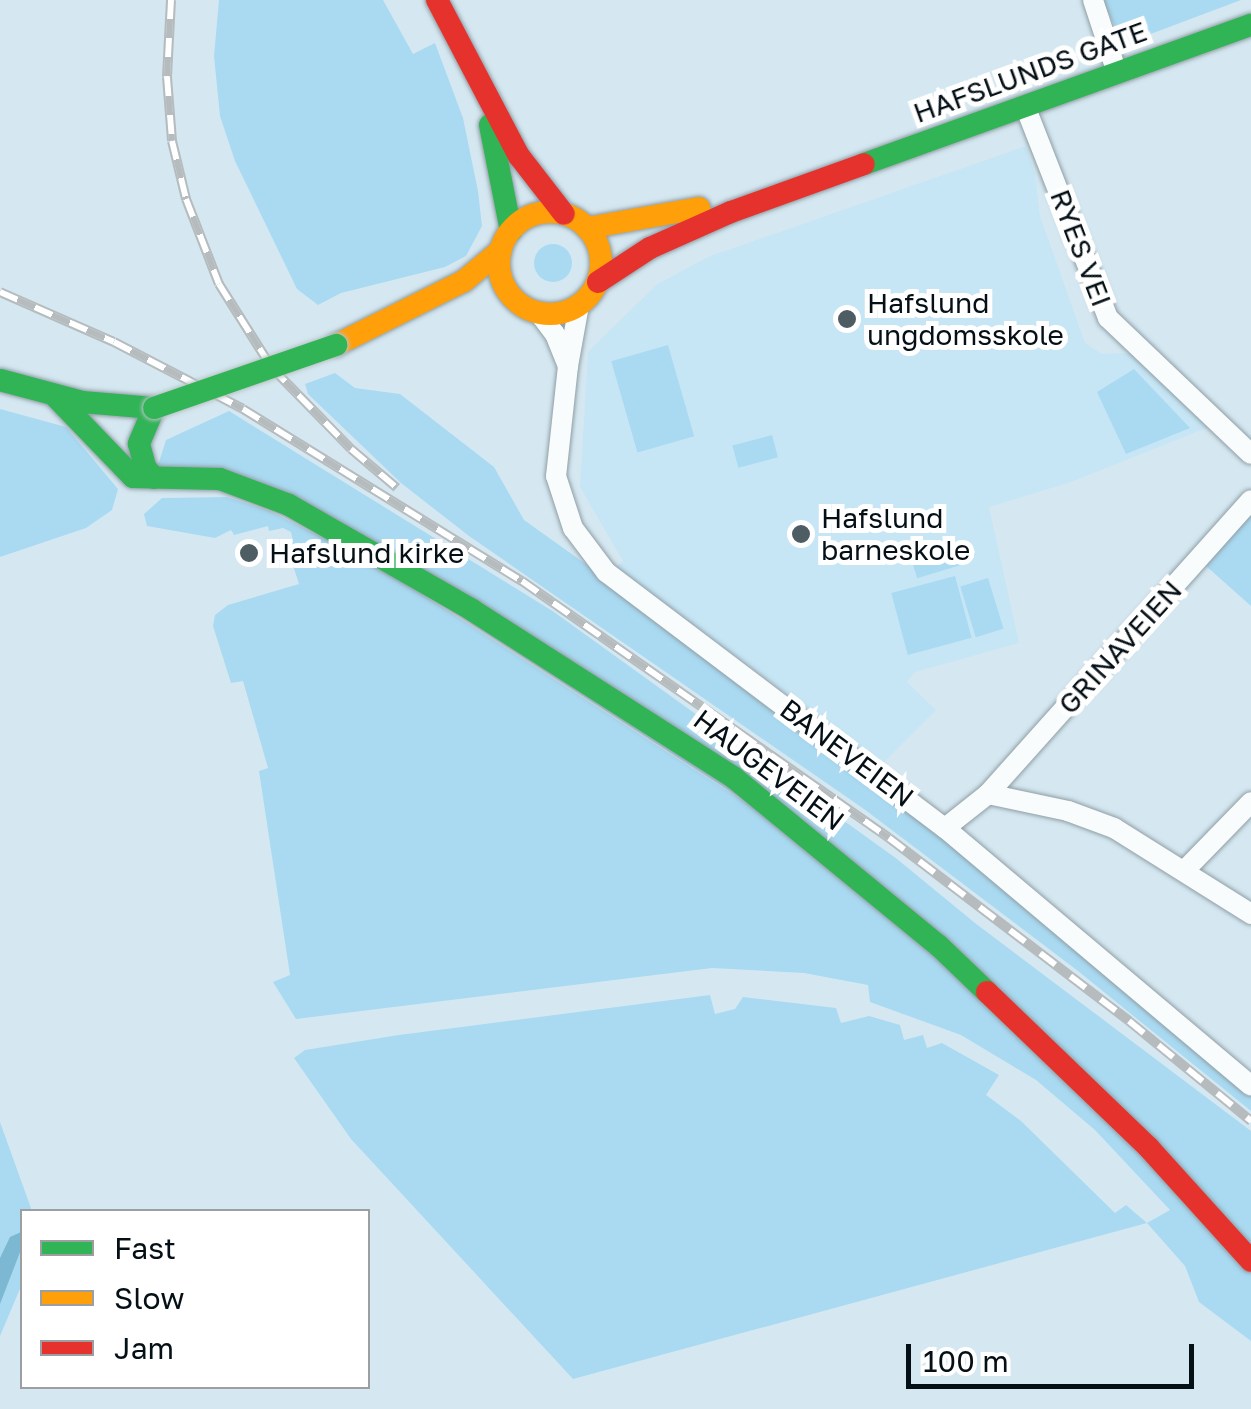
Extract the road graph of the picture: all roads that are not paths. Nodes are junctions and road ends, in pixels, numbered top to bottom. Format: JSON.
{"nodes":[{"id":1,"x":437,"y":0,"type":"edge"},
{"id":2,"x":1093,"y":0,"type":"edge"},
{"id":3,"x":1251,"y":25,"type":"edge"},
{"id":4,"x":1117,"y":73,"type":"junction"},
{"id":5,"x":484,"y":91,"type":"junction"},
{"id":6,"x":1025,"y":106,"type":"junction"},
{"id":7,"x":829,"y":174,"type":"junction"},
{"id":8,"x":564,"y":214,"type":"junction"},
{"id":9,"x":586,"y":228,"type":"junction"},
{"id":10,"x":506,"y":241,"type":"junction"},
{"id":11,"x":598,"y":282,"type":"junction"},
{"id":12,"x":579,"y":305,"type":"junction"},
{"id":13,"x":530,"y":308,"type":"junction"},
{"id":14,"x":336,"y":345,"type":"junction"},
{"id":15,"x":568,"y":366,"type":"junction"},
{"id":16,"x":0,"y":380,"type":"edge"},
{"id":17,"x":55,"y":396,"type":"junction"},
{"id":18,"x":154,"y":408,"type":"junction"},
{"id":19,"x":1251,"y":454,"type":"edge"},
{"id":20,"x":154,"y":478,"type":"junction"},
{"id":21,"x":1251,"y":500,"type":"edge"},
{"id":22,"x":988,"y":794,"type":"junction"},
{"id":23,"x":1251,"y":802,"type":"edge"},
{"id":24,"x":944,"y":828,"type":"junction"},
{"id":25,"x":1184,"y":871,"type":"junction"},
{"id":26,"x":1251,"y":914,"type":"edge"},
{"id":27,"x":1251,"y":1086,"type":"edge"},
{"id":28,"x":1251,"y":1261,"type":"edge"}],
"edges":[{"from":1,"to":5,"type":"main road"},
{"from":2,"to":4,"type":"street"},
{"from":3,"to":4,"type":"main road","name":"HAFSLUNDS GATE"},
{"from":4,"to":6,"type":"main road","name":"HAFSLUNDS GATE"},
{"from":5,"to":8,"type":"main road"},
{"from":5,"to":10,"type":"main road"},
{"from":6,"to":7,"type":"main road","name":"HAFSLUNDS GATE"},
{"from":6,"to":19,"type":"street","name":"RYES VEI"},
{"from":7,"to":9,"type":"main road","name":"HAFSLUNDS GATE"},
{"from":7,"to":11,"type":"main road","name":"HAFSLUNDS GATE"},
{"from":8,"to":9,"type":"main road"},
{"from":8,"to":10,"type":"main road"},
{"from":9,"to":11,"type":"main road"},
{"from":10,"to":13,"type":"main road"},
{"from":10,"to":14,"type":"main road"},
{"from":11,"to":12,"type":"main road"},
{"from":12,"to":13,"type":"main road"},
{"from":12,"to":15,"type":"street","name":"BANEVEIEN"},
{"from":13,"to":14,"type":"main road"},
{"from":13,"to":15,"type":"street"},
{"from":14,"to":18,"type":"main road","bridge":true},
{"from":15,"to":24,"type":"street","name":"BANEVEIEN"},
{"from":16,"to":17,"type":"main road"},
{"from":17,"to":18,"type":"main road"},
{"from":17,"to":20,"type":"main road","name":"HAUGEVEIEN"},
{"from":18,"to":20,"type":"main road"},
{"from":20,"to":28,"type":"main road","name":"HAUGEVEIEN"},
{"from":21,"to":22,"type":"street","name":"GRINAVEIEN"},
{"from":22,"to":24,"type":"street","name":"GRINAVEIEN"},
{"from":22,"to":25,"type":"street"},
{"from":23,"to":25,"type":"street"},
{"from":24,"to":27,"type":"street","name":"BANEVEIEN"},
{"from":25,"to":26,"type":"street"}]}
